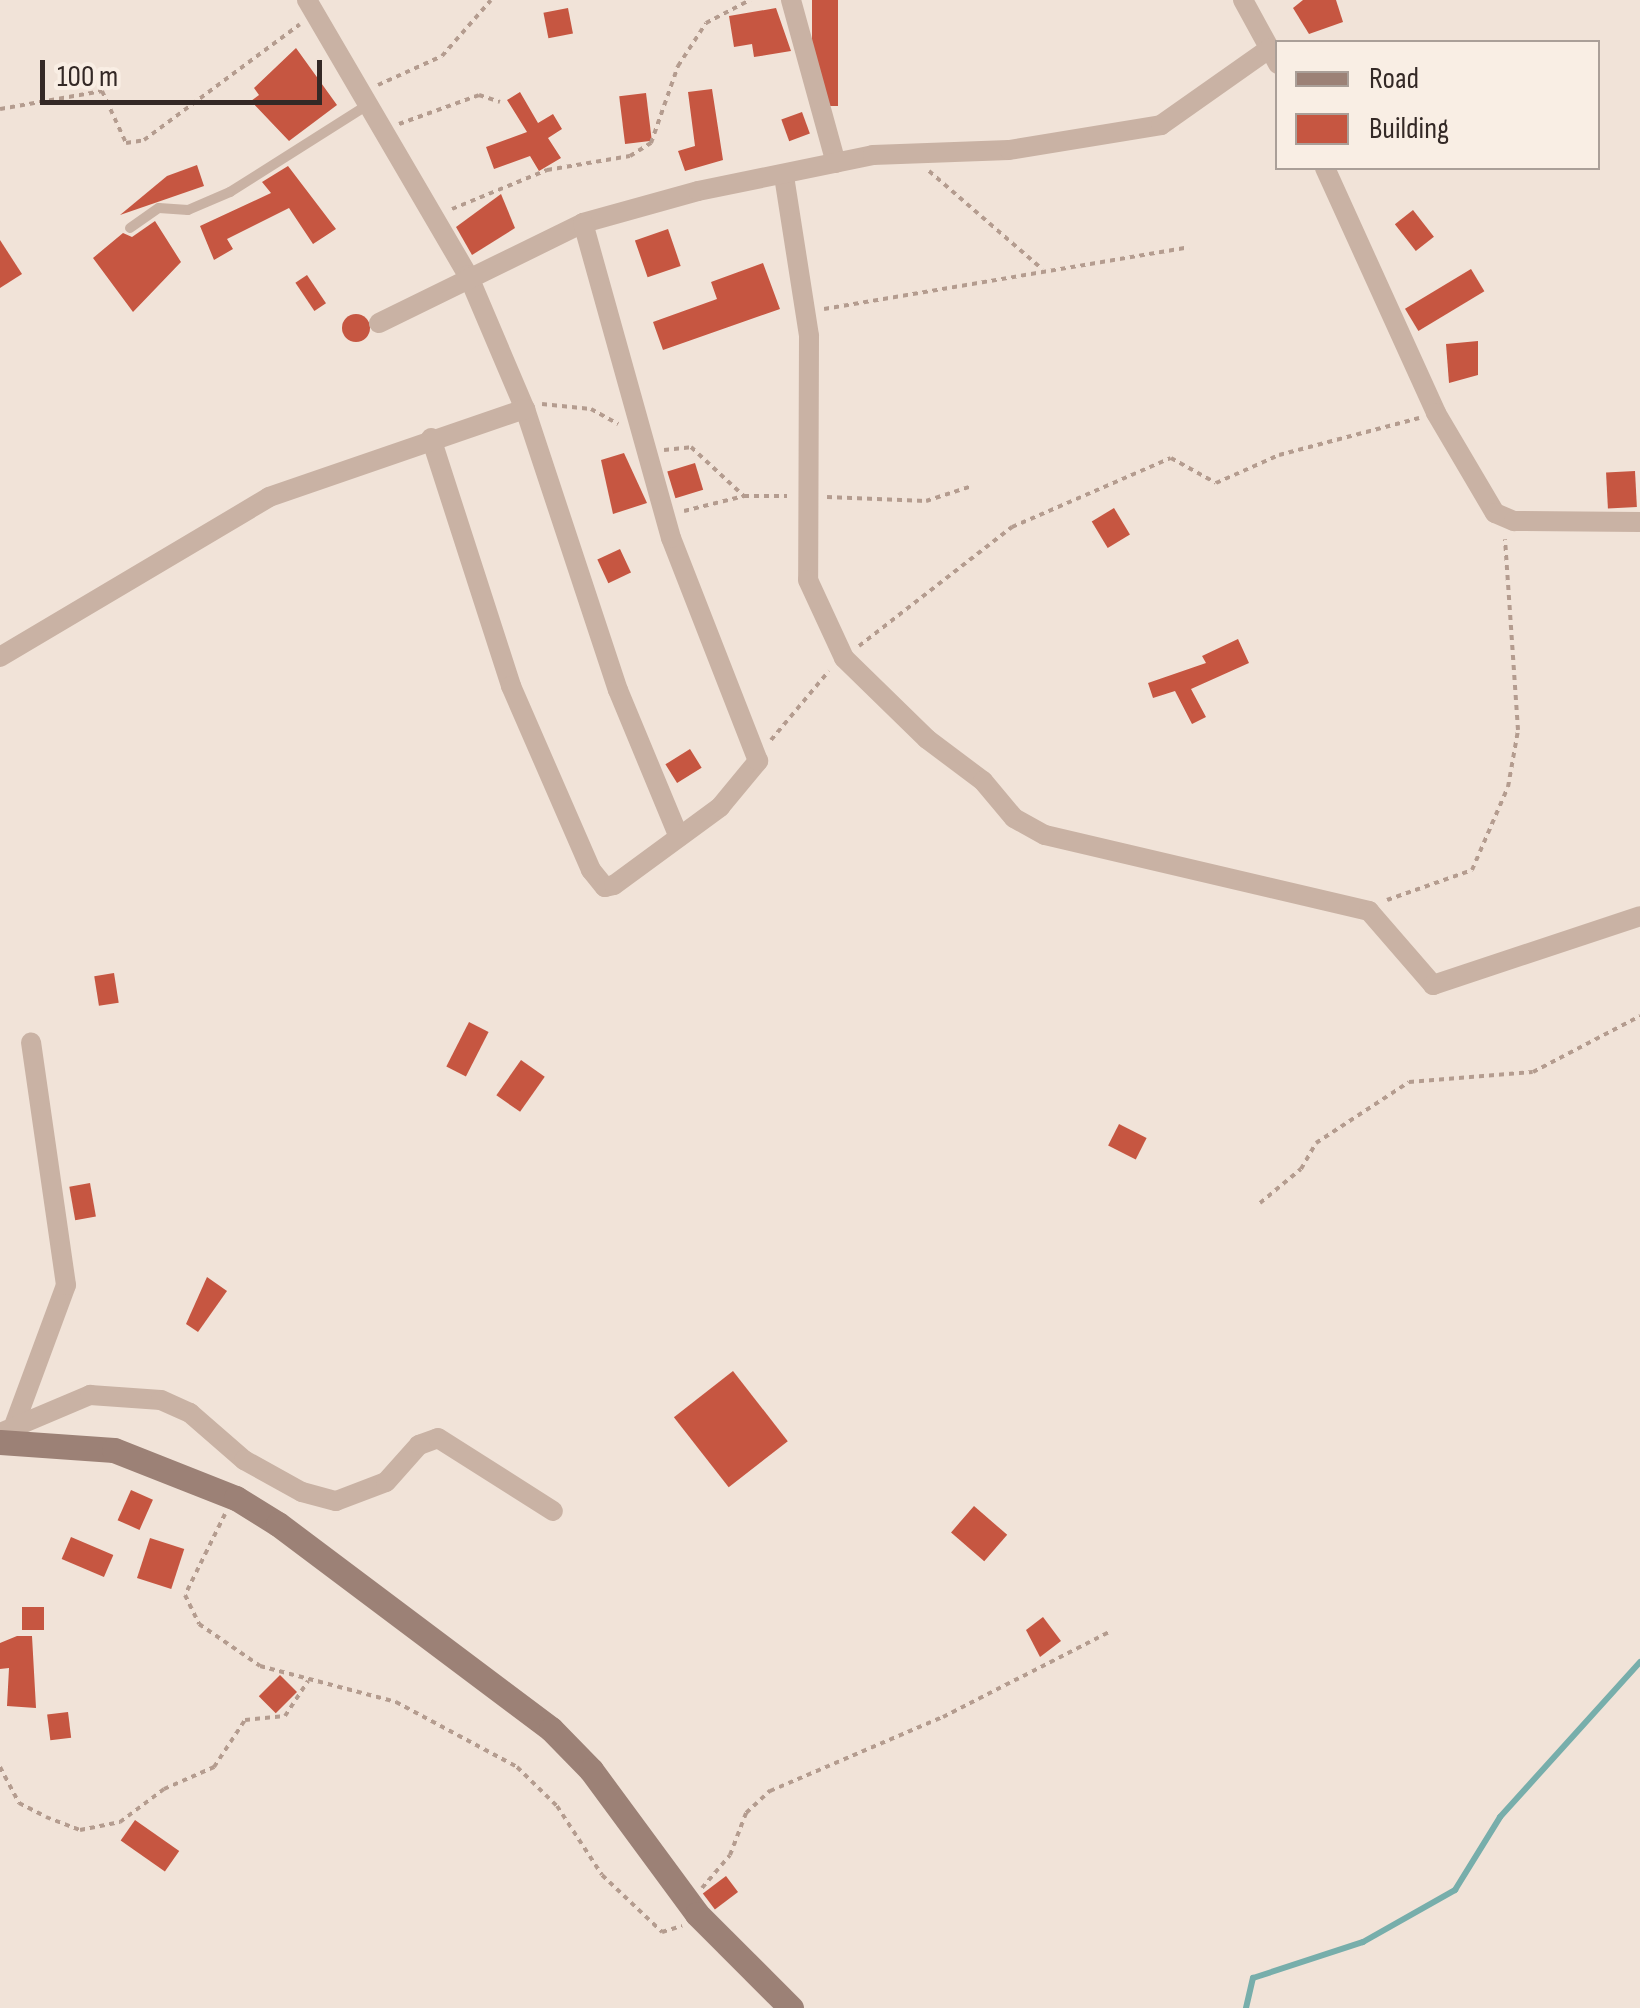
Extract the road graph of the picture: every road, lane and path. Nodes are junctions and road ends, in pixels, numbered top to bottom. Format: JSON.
{"nodes":[{"id":1,"x":492,"y":0,"type":"edge"},
{"id":2,"x":750,"y":0,"type":"edge"},
{"id":3,"x":791,"y":0,"type":"edge"},
{"id":4,"x":1244,"y":0,"type":"edge"},
{"id":5,"x":309,"y":7,"type":"edge"},
{"id":6,"x":1274,"y":56,"type":"edge"},
{"id":7,"x":365,"y":98,"type":"junction"},
{"id":8,"x":500,"y":102,"type":"dead end"},
{"id":9,"x":0,"y":108,"type":"edge"},
{"id":10,"x":385,"y":128,"type":"junction"},
{"id":11,"x":911,"y":154,"type":"junction"},
{"id":12,"x":836,"y":163,"type":"junction"},
{"id":13,"x":1325,"y":170,"type":"edge"},
{"id":14,"x":784,"y":176,"type":"junction"},
{"id":15,"x":433,"y":216,"type":"junction"},
{"id":16,"x":583,"y":223,"type":"junction"},
{"id":17,"x":130,"y":228,"type":"dead end"},
{"id":18,"x":1189,"y":247,"type":"dead end"},
{"id":19,"x":1042,"y":270,"type":"junction"},
{"id":20,"x":468,"y":275,"type":"junction"},
{"id":21,"x":804,"y":312,"type":"junction"},
{"id":22,"x":379,"y":323,"type":"dead end"},
{"id":23,"x":521,"y":400,"type":"junction"},
{"id":24,"x":1436,"y":413,"type":"junction"},
{"id":25,"x":431,"y":438,"type":"junction"},
{"id":26,"x":644,"y":442,"type":"junction"},
{"id":27,"x":972,"y":486,"type":"dead end"},
{"id":28,"x":744,"y":496,"type":"junction"},
{"id":29,"x":809,"y":496,"type":"junction"},
{"id":30,"x":665,"y":516,"type":"junction"},
{"id":31,"x":1504,"y":520,"type":"junction"},
{"id":32,"x":1640,"y":522,"type":"edge"},
{"id":33,"x":0,"y":657,"type":"edge"},
{"id":34,"x":844,"y":658,"type":"junction"},
{"id":35,"x":758,"y":761,"type":"junction"},
{"id":36,"x":679,"y":837,"type":"junction"},
{"id":37,"x":1369,"y":911,"type":"junction"},
{"id":38,"x":1640,"y":916,"type":"edge"},
{"id":39,"x":1640,"y":1016,"type":"edge"},
{"id":40,"x":31,"y":1043,"type":"dead end"},
{"id":41,"x":1260,"y":1203,"type":"dead end"},
{"id":42,"x":5,"y":1432,"type":"edge"},
{"id":43,"x":236,"y":1498,"type":"junction"},
{"id":44,"x":554,"y":1511,"type":"dead end"},
{"id":45,"x":1109,"y":1632,"type":"dead end"},
{"id":46,"x":309,"y":1681,"type":"junction"},
{"id":47,"x":0,"y":1768,"type":"edge"},
{"id":48,"x":691,"y":1907,"type":"junction"},
{"id":49,"x":791,"y":2008,"type":"edge"}],
"edges":[{"from":1,"to":7,"type":"path"},
{"from":2,"to":15,"type":"path"},
{"from":3,"to":12,"type":"street"},
{"from":4,"to":6,"type":"street"},
{"from":5,"to":7,"type":"street"},
{"from":5,"to":9,"type":"path"},
{"from":6,"to":11,"type":"street"},
{"from":7,"to":10,"type":"street"},
{"from":7,"to":17,"type":"lane"},
{"from":8,"to":10,"type":"path"},
{"from":10,"to":15,"type":"street"},
{"from":11,"to":12,"type":"street"},
{"from":11,"to":19,"type":"path"},
{"from":12,"to":14,"type":"street"},
{"from":13,"to":24,"type":"street"},
{"from":14,"to":16,"type":"street"},
{"from":14,"to":21,"type":"street"},
{"from":15,"to":20,"type":"street"},
{"from":16,"to":20,"type":"street"},
{"from":16,"to":26,"type":"street"},
{"from":18,"to":19,"type":"path"},
{"from":19,"to":21,"type":"path"},
{"from":20,"to":22,"type":"street"},
{"from":20,"to":23,"type":"street"},
{"from":21,"to":29,"type":"street"},
{"from":23,"to":25,"type":"street"},
{"from":23,"to":26,"type":"path"},
{"from":23,"to":36,"type":"street"},
{"from":24,"to":31,"type":"street"},
{"from":24,"to":34,"type":"path"},
{"from":25,"to":33,"type":"street"},
{"from":25,"to":36,"type":"street"},
{"from":26,"to":28,"type":"path"},
{"from":26,"to":30,"type":"street"},
{"from":27,"to":29,"type":"path"},
{"from":28,"to":29,"type":"path"},
{"from":28,"to":30,"type":"path"},
{"from":29,"to":34,"type":"street"},
{"from":30,"to":35,"type":"street"},
{"from":31,"to":32,"type":"street"},
{"from":31,"to":37,"type":"path"},
{"from":34,"to":35,"type":"path"},
{"from":34,"to":37,"type":"street"},
{"from":35,"to":36,"type":"street"},
{"from":37,"to":38,"type":"street"},
{"from":39,"to":41,"type":"path"},
{"from":40,"to":42,"type":"street"},
{"from":42,"to":43,"type":"street"},
{"from":42,"to":44,"type":"street"},
{"from":43,"to":46,"type":"path"},
{"from":43,"to":48,"type":"street"},
{"from":45,"to":48,"type":"path"},
{"from":46,"to":47,"type":"path"},
{"from":46,"to":48,"type":"path"},
{"from":48,"to":49,"type":"street"}]}
